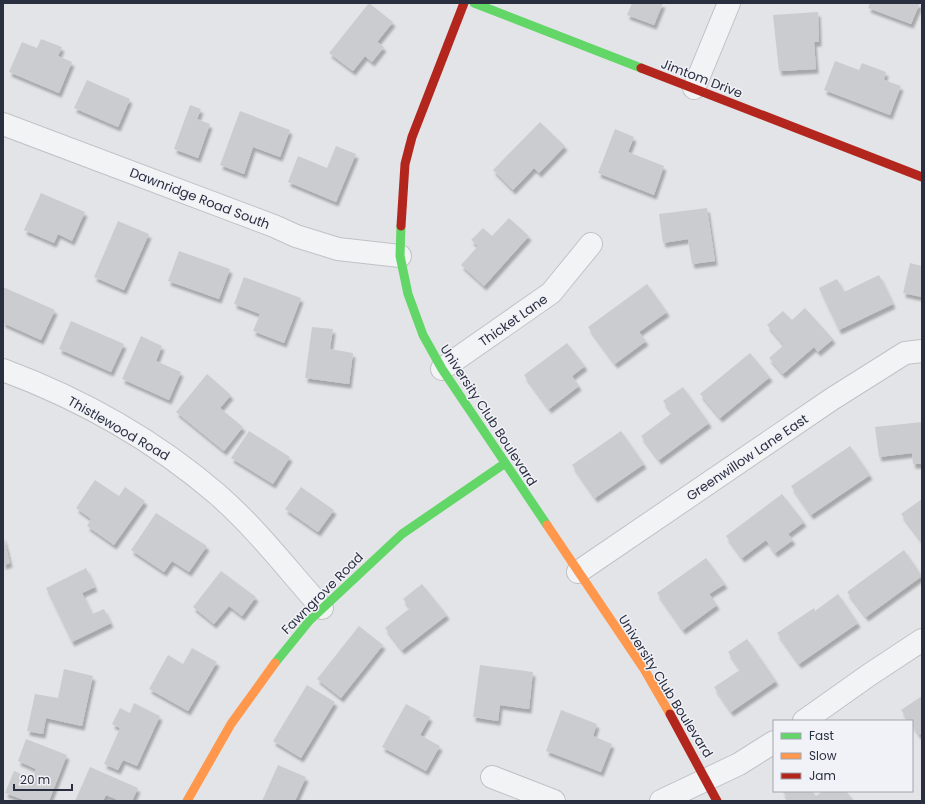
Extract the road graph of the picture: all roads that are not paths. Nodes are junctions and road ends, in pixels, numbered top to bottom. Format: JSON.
{"nodes":[{"id":1,"x":464,"y":3,"type":"edge"},
{"id":2,"x":474,"y":3,"type":"edge"},
{"id":3,"x":729,"y":3,"type":"edge"},
{"id":4,"x":694,"y":88,"type":"junction"},
{"id":5,"x":3,"y":124,"type":"edge"},
{"id":6,"x":922,"y":177,"type":"edge"},
{"id":7,"x":591,"y":244,"type":"dead end"},
{"id":8,"x":400,"y":256,"type":"junction"},
{"id":9,"x":921,"y":351,"type":"edge"},
{"id":10,"x":442,"y":369,"type":"junction"},
{"id":11,"x":3,"y":370,"type":"edge"},
{"id":12,"x":504,"y":464,"type":"junction"},
{"id":13,"x":578,"y":572,"type":"junction"},
{"id":14,"x":322,"y":608,"type":"junction"},
{"id":15,"x":922,"y":640,"type":"edge"},
{"id":16,"x":805,"y":720,"type":"edge"},
{"id":17,"x":773,"y":743,"type":"edge"},
{"id":18,"x":492,"y":777,"type":"dead end"},
{"id":19,"x":708,"y":780,"type":"junction"},
{"id":20,"x":187,"y":801,"type":"edge"},
{"id":21,"x":554,"y":801,"type":"edge"},
{"id":22,"x":661,"y":801,"type":"edge"},
{"id":23,"x":717,"y":801,"type":"edge"}],
"edges":[{"from":1,"to":8,"type":"street","name":"University Club Boulevard"},
{"from":2,"to":4,"type":"street","name":"Jimtom Drive"},
{"from":3,"to":4,"type":"street"},
{"from":4,"to":6,"type":"street","name":"Jimtom Drive"},
{"from":5,"to":8,"type":"street","name":"Dawnridge Road South"},
{"from":7,"to":10,"type":"street","name":"Thicket Lane"},
{"from":8,"to":10,"type":"street","name":"University Club Boulevard"},
{"from":9,"to":13,"type":"street","name":"Greenwillow Lane East"},
{"from":10,"to":12,"type":"street","name":"University Club Boulevard"},
{"from":11,"to":14,"type":"street","name":"Thistlewood Road"},
{"from":12,"to":13,"type":"street","name":"University Club Boulevard"},
{"from":12,"to":14,"type":"street","name":"Fawngrove Road"},
{"from":13,"to":19,"type":"street","name":"University Club Boulevard"},
{"from":14,"to":20,"type":"street","name":"Fawngrove Road"},
{"from":15,"to":16,"type":"street"},
{"from":17,"to":19,"type":"street"},
{"from":18,"to":21,"type":"street"},
{"from":19,"to":22,"type":"street"},
{"from":19,"to":23,"type":"street","name":"University Club Boulevard"}]}
